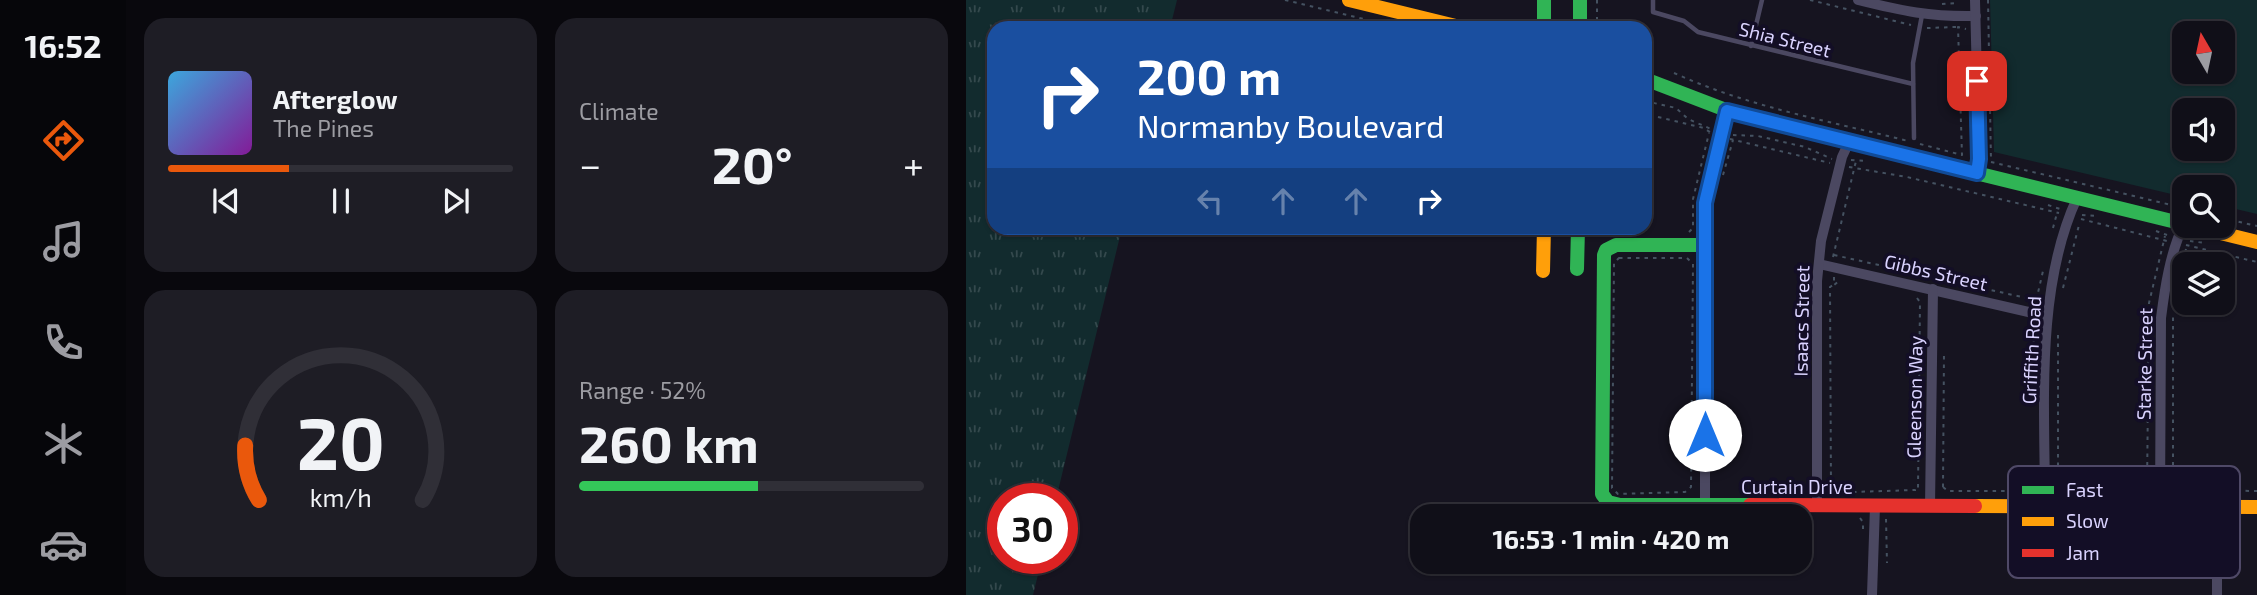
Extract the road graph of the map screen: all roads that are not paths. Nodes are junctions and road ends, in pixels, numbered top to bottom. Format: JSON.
{"nodes":[{"id":1,"x":1349,"y":0,"type":"edge"},
{"id":2,"x":1545,"y":0,"type":"edge"},
{"id":3,"x":1580,"y":0,"type":"edge"},
{"id":4,"x":1653,"y":0,"type":"edge"},
{"id":5,"x":1762,"y":0,"type":"edge"},
{"id":6,"x":1858,"y":0,"type":"edge"},
{"id":7,"x":1975,"y":0,"type":"edge"},
{"id":8,"x":1922,"y":15,"type":"junction"},
{"id":9,"x":1976,"y":16,"type":"junction"},
{"id":10,"x":1435,"y":21,"type":"edge"},
{"id":11,"x":1544,"y":21,"type":"edge"},
{"id":12,"x":1580,"y":21,"type":"edge"},
{"id":13,"x":1751,"y":46,"type":"junction"},
{"id":14,"x":1652,"y":81,"type":"edge"},
{"id":15,"x":1913,"y":84,"type":"junction"},
{"id":16,"x":1727,"y":111,"type":"junction"},
{"id":17,"x":1914,"y":138,"type":"dead end"},
{"id":18,"x":1850,"y":142,"type":"junction"},
{"id":19,"x":1978,"y":166,"type":"junction"},
{"id":20,"x":2083,"y":200,"type":"junction"},
{"id":21,"x":2172,"y":221,"type":"edge"},
{"id":22,"x":1544,"y":235,"type":"edge"},
{"id":23,"x":1578,"y":235,"type":"edge"},
{"id":24,"x":2235,"y":237,"type":"edge"},
{"id":25,"x":2178,"y":238,"type":"edge"},
{"id":26,"x":2257,"y":242,"type":"edge"},
{"id":27,"x":1705,"y":245,"type":"junction"},
{"id":28,"x":1819,"y":264,"type":"junction"},
{"id":29,"x":1577,"y":269,"type":"dead end"},
{"id":30,"x":1543,"y":271,"type":"dead end"},
{"id":31,"x":1933,"y":289,"type":"junction"},
{"id":32,"x":2046,"y":316,"type":"junction"},
{"id":33,"x":2045,"y":466,"type":"edge"},
{"id":34,"x":2160,"y":466,"type":"edge"},
{"id":35,"x":1617,"y":504,"type":"edge"},
{"id":36,"x":1705,"y":504,"type":"edge"},
{"id":37,"x":1812,"y":506,"type":"edge"},
{"id":38,"x":1817,"y":506,"type":"junction"},
{"id":39,"x":1875,"y":506,"type":"junction"},
{"id":40,"x":1930,"y":506,"type":"junction"},
{"id":41,"x":2008,"y":506,"type":"edge"},
{"id":42,"x":1872,"y":595,"type":"edge"}],
"edges":[{"from":1,"to":10,"type":"street"},
{"from":2,"to":11,"type":"street"},
{"from":3,"to":12,"type":"street"},
{"from":4,"to":13,"type":"lane","name":"Shia Street"},
{"from":5,"to":13,"type":"lane"},
{"from":6,"to":8,"type":"street"},
{"from":7,"to":9,"type":"street"},
{"from":8,"to":9,"type":"street"},
{"from":8,"to":15,"type":"lane"},
{"from":9,"to":19,"type":"street"},
{"from":13,"to":15,"type":"lane","name":"Shia Street"},
{"from":14,"to":16,"type":"street"},
{"from":15,"to":17,"type":"lane"},
{"from":16,"to":18,"type":"street"},
{"from":16,"to":27,"type":"street"},
{"from":18,"to":19,"type":"street"},
{"from":18,"to":28,"type":"street","name":"Isaacs Street"},
{"from":19,"to":20,"type":"street"},
{"from":20,"to":21,"type":"street"},
{"from":20,"to":32,"type":"street","name":"Griffith Road"},
{"from":22,"to":30,"type":"street"},
{"from":23,"to":29,"type":"street"},
{"from":24,"to":26,"type":"street"},
{"from":25,"to":34,"type":"street","name":"Starke Street"},
{"from":27,"to":35,"type":"street","name":"Curtain Drive"},
{"from":27,"to":36,"type":"street"},
{"from":28,"to":31,"type":"street","name":"Gibbs Street"},
{"from":28,"to":38,"type":"street","name":"Isaacs Street"},
{"from":31,"to":32,"type":"street","name":"Gibbs Street"},
{"from":31,"to":40,"type":"street","name":"Gleenson Way"},
{"from":32,"to":33,"type":"street","name":"Griffith Road"},
{"from":37,"to":38,"type":"street","name":"Curtain Drive"},
{"from":38,"to":39,"type":"street","name":"Curtain Drive"},
{"from":39,"to":40,"type":"street","name":"Curtain Drive"},
{"from":39,"to":42,"type":"street"},
{"from":40,"to":41,"type":"street","name":"Curtain Drive"}]}
